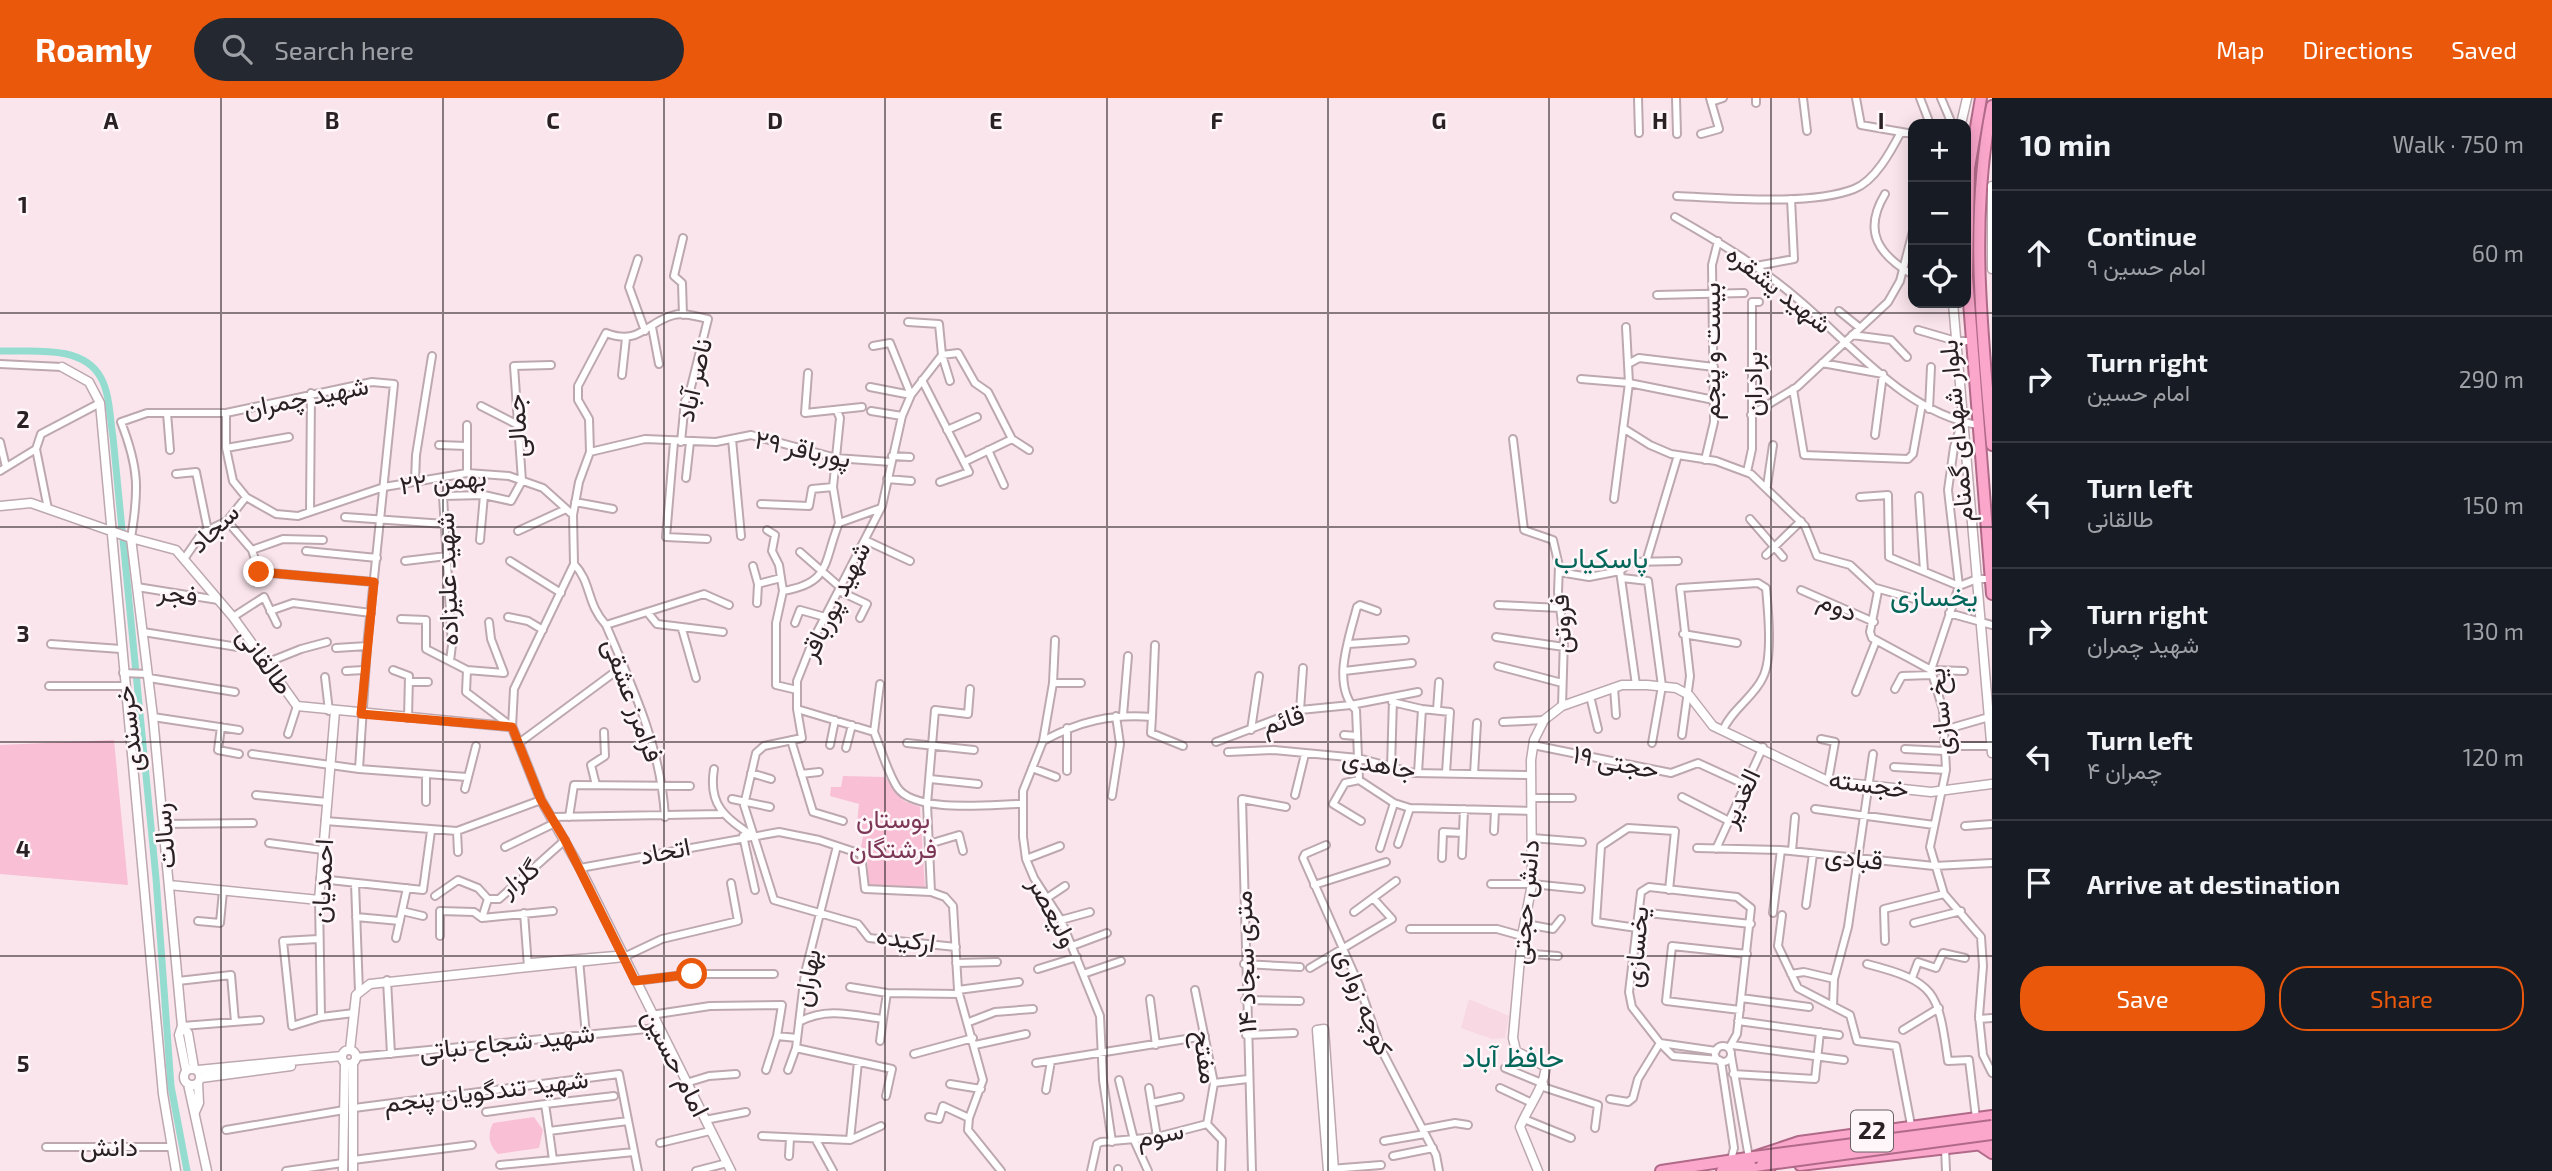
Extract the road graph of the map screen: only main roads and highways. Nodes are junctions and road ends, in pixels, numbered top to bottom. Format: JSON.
{"nodes":[{"id":1,"x":1981,"y":98,"type":"edge"},
{"id":2,"x":1992,"y":106,"type":"edge"},
{"id":3,"x":1971,"y":148,"type":"edge"},
{"id":4,"x":1987,"y":149,"type":"edge"},
{"id":5,"x":1967,"y":182,"type":"edge"},
{"id":6,"x":1966,"y":245,"type":"edge"},
{"id":7,"x":1987,"y":247,"type":"edge"},
{"id":8,"x":1971,"y":298,"type":"edge"},
{"id":9,"x":1982,"y":342,"type":"edge"},
{"id":10,"x":1992,"y":445,"type":"edge"},
{"id":11,"x":1991,"y":579,"type":"edge"},
{"id":12,"x":1992,"y":594,"type":"edge"},
{"id":13,"x":1992,"y":1116,"type":"edge"},
{"id":14,"x":1976,"y":1118,"type":"junction"},
{"id":15,"x":1923,"y":1124,"type":"junction"},
{"id":16,"x":1992,"y":1126,"type":"edge"},
{"id":17,"x":1992,"y":1134,"type":"edge"},
{"id":18,"x":1977,"y":1143,"type":"junction"},
{"id":19,"x":1992,"y":1143,"type":"edge"},
{"id":20,"x":1922,"y":1150,"type":"junction"},
{"id":21,"x":1992,"y":1153,"type":"edge"},
{"id":22,"x":1757,"y":1163,"type":"edge"},
{"id":23,"x":1661,"y":1171,"type":"edge"},
{"id":24,"x":1722,"y":1171,"type":"edge"}],
"edges":[{"from":1,"to":3,"type":"highway","name":"بلوار شهدای گمنام"},
{"from":2,"to":4,"type":"highway","name":"بلوار شهدای گمنام"},
{"from":4,"to":7,"type":"highway","name":"بلوار شهدای گمنام"},
{"from":5,"to":6,"type":"highway","name":"بلوار شهدای گمنام"},
{"from":7,"to":9,"type":"highway","name":"بلوار شهدای گمنام"},
{"from":8,"to":9,"type":"highway","name":"بلوار شهدای گمنام"},
{"from":9,"to":10,"type":"highway","name":"بلوار شهدای گمنام"},
{"from":9,"to":11,"type":"highway","name":"بلوار شهدای گمنام"},
{"from":11,"to":12,"type":"highway","name":"بلوار شهدای گمنام"},
{"from":13,"to":14,"type":"highway","number":"22"},
{"from":14,"to":15,"type":"highway","number":"22"},
{"from":14,"to":18,"type":"highway"},
{"from":15,"to":20,"type":"highway"},
{"from":15,"to":22,"type":"highway","number":"22"},
{"from":16,"to":22,"type":"highway","bridge":true},
{"from":17,"to":22,"type":"highway","bridge":true},
{"from":18,"to":19,"type":"highway","number":"22"},
{"from":18,"to":20,"type":"highway","number":"22"},
{"from":18,"to":21,"type":"highway"},
{"from":20,"to":22,"type":"highway","number":"22"},
{"from":22,"to":23,"type":"highway","number":"22"},
{"from":22,"to":24,"type":"highway","number":"22"}]}
